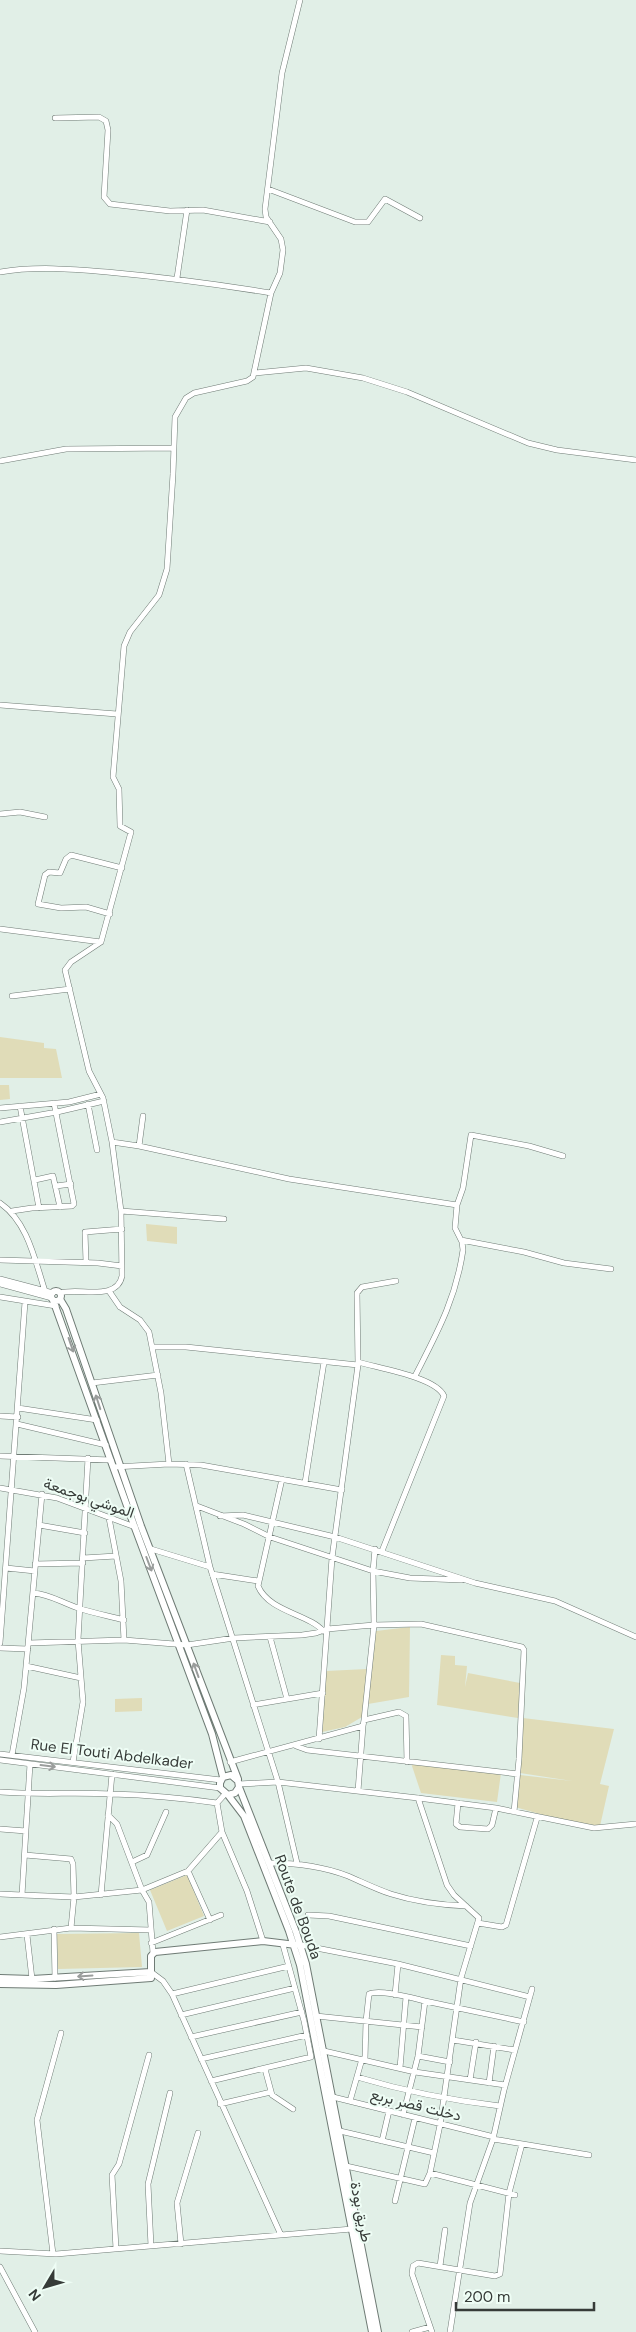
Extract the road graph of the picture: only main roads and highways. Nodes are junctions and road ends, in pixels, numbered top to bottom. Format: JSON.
{"nodes":[{"id":1,"x":117,"y":1467,"type":"junction"},
{"id":2,"x":138,"y":1527,"type":"junction"},
{"id":3,"x":222,"y":1778,"type":"junction"},
{"id":4,"x":239,"y":1784,"type":"junction"},
{"id":5,"x":224,"y":1792,"type":"junction"},
{"id":6,"x":298,"y":1945,"type":"junction"},
{"id":7,"x":151,"y":1975,"type":"junction"},
{"id":8,"x":0,"y":1978,"type":"edge"},
{"id":9,"x":0,"y":1984,"type":"edge"},
{"id":10,"x":326,"y":2096,"type":"joint"},
{"id":11,"x":333,"y":2097,"type":"joint"},
{"id":12,"x":364,"y":2273,"type":"junction"},
{"id":13,"x":372,"y":2332,"type":"edge"},
{"id":14,"x":378,"y":2332,"type":"edge"}],
"edges":[{"from":1,"to":1,"type":"main road","one_way":true},
{"from":1,"to":2,"type":"main road"},
{"from":2,"to":3,"type":"main road","one_way":true},
{"from":4,"to":2,"type":"main road","name":"Route de Bouda","one_way":true},
{"from":3,"to":4,"type":"main road"},
{"from":3,"to":5,"type":"main road"},
{"from":4,"to":5,"type":"main road"},
{"from":4,"to":6,"type":"main road","name":"Route de Bouda"},
{"from":5,"to":6,"type":"main road","name":"Route de Bouda"},
{"from":6,"to":7,"type":"main road"},
{"from":6,"to":10,"type":"main road","name":"Route de Bouda"},
{"from":6,"to":11,"type":"main road","name":"Route de Bouda"},
{"from":7,"to":8,"type":"main road","one_way":true},
{"from":7,"to":9,"type":"main road"},
{"from":10,"to":12,"type":"main road","name":"طريق بودة"},
{"from":11,"to":12,"type":"main road","name":"طريق بودة"},
{"from":12,"to":13,"type":"main road","name":"طريق بودة"},
{"from":12,"to":14,"type":"main road","name":"طريق بودة"}]}
